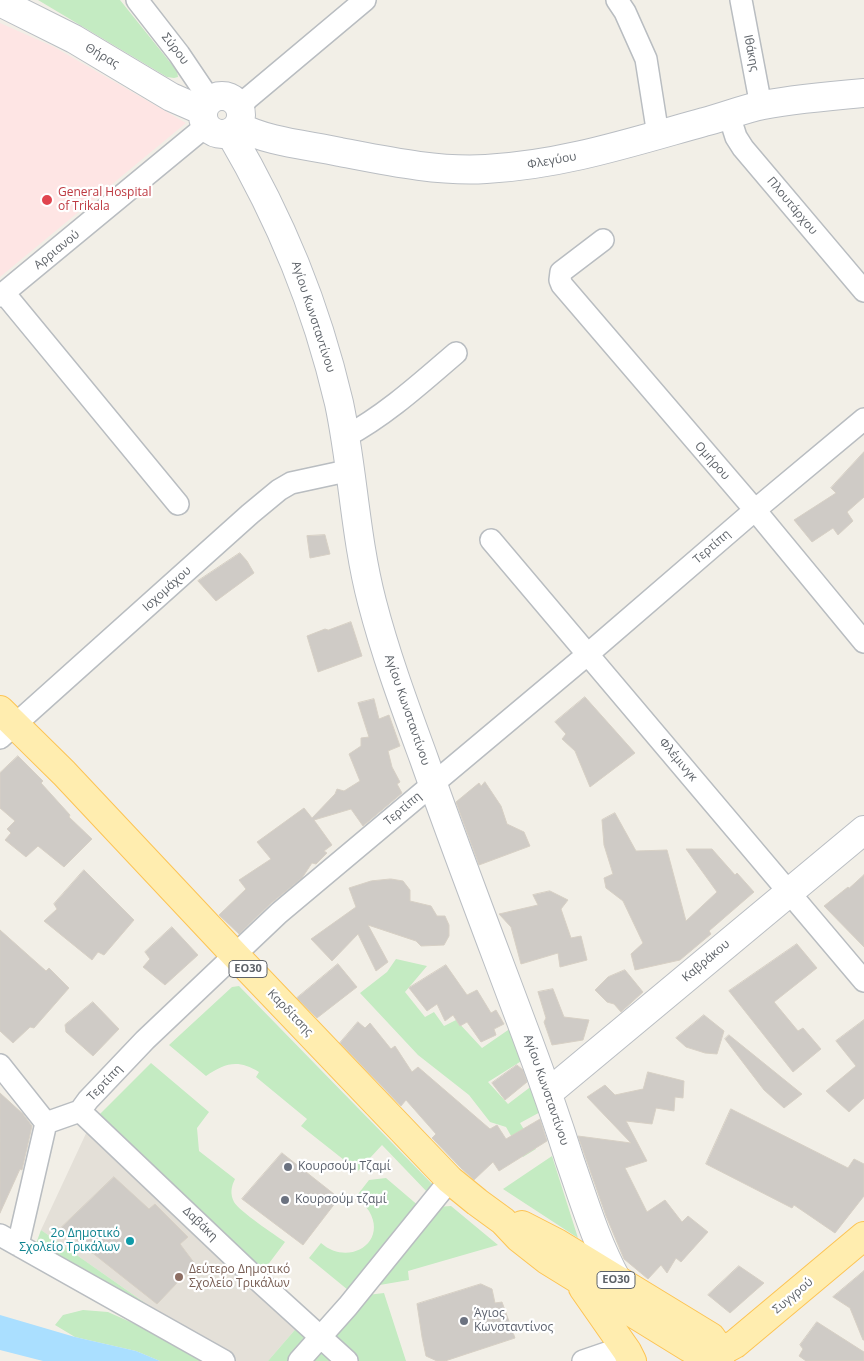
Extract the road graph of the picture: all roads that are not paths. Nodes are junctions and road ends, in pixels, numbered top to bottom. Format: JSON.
{"nodes":[{"id":1,"x":136,"y":0,"type":"edge"},
{"id":2,"x":365,"y":0,"type":"edge"},
{"id":3,"x":617,"y":0,"type":"edge"},
{"id":4,"x":741,"y":0,"type":"edge"},
{"id":5,"x":0,"y":2,"type":"edge"},
{"id":6,"x":864,"y":93,"type":"edge"},
{"id":7,"x":761,"y":106,"type":"junction"},
{"id":8,"x":729,"y":115,"type":"junction"},
{"id":9,"x":221,"y":117,"type":"junction"},
{"id":10,"x":658,"y":135,"type":"junction"},
{"id":11,"x":603,"y":240,"type":"dead end"},
{"id":12,"x":864,"y":291,"type":"edge"},
{"id":13,"x":2,"y":295,"type":"edge"},
{"id":14,"x":456,"y":353,"type":"dead end"},
{"id":15,"x":863,"y":421,"type":"edge"},
{"id":16,"x":345,"y":437,"type":"junction"},
{"id":17,"x":351,"y":470,"type":"junction"},
{"id":18,"x":178,"y":504,"type":"dead end"},
{"id":19,"x":755,"y":510,"type":"junction"},
{"id":20,"x":491,"y":540,"type":"dead end"},
{"id":21,"x":864,"y":642,"type":"edge"},
{"id":22,"x":588,"y":654,"type":"junction"},
{"id":23,"x":5,"y":724,"type":"edge"},
{"id":24,"x":433,"y":785,"type":"junction"},
{"id":25,"x":864,"y":830,"type":"edge"},
{"id":26,"x":789,"y":892,"type":"junction"},
{"id":27,"x":234,"y":954,"type":"junction"},
{"id":28,"x":864,"y":981,"type":"edge"},
{"id":29,"x":0,"y":1065,"type":"edge"},
{"id":30,"x":548,"y":1093,"type":"junction"},
{"id":31,"x":80,"y":1111,"type":"junction"},
{"id":32,"x":46,"y":1123,"type":"junction"},
{"id":33,"x":450,"y":1180,"type":"junction"},
{"id":34,"x":503,"y":1221,"type":"junction"},
{"id":35,"x":864,"y":1236,"type":"edge"},
{"id":36,"x":15,"y":1244,"type":"edge"},
{"id":37,"x":576,"y":1278,"type":"junction"},
{"id":38,"x":617,"y":1280,"type":"junction"},
{"id":39,"x":320,"y":1336,"type":"junction"},
{"id":40,"x":628,"y":1354,"type":"edge"},
{"id":41,"x":722,"y":1359,"type":"edge"},
{"id":42,"x":224,"y":1361,"type":"edge"},
{"id":43,"x":299,"y":1361,"type":"edge"},
{"id":44,"x":325,"y":1361,"type":"edge"},
{"id":45,"x":348,"y":1361,"type":"edge"},
{"id":46,"x":583,"y":1361,"type":"edge"}],
"edges":[{"from":1,"to":9,"type":"street","name":"Σύρου"},
{"from":2,"to":9,"type":"street","name":"Αρριανού"},
{"from":3,"to":10,"type":"street"},
{"from":4,"to":7,"type":"street","name":"Ιθάκης"},
{"from":5,"to":9,"type":"street","name":"Θήρας"},
{"from":6,"to":7,"type":"street","name":"Φλεγύου"},
{"from":7,"to":8,"type":"street","name":"Φλεγύου"},
{"from":8,"to":10,"type":"street","name":"Φλεγύου"},
{"from":8,"to":12,"type":"street","name":"Πλουτάρχου"},
{"from":9,"to":10,"type":"street","name":"Φλεγύου"},
{"from":9,"to":13,"type":"street","name":"Αρριανού"},
{"from":9,"to":16,"type":"street","name":"Αγίου Κωνσταντίνου"},
{"from":11,"to":19,"type":"street","name":"Ομήρου"},
{"from":13,"to":18,"type":"street"},
{"from":14,"to":16,"type":"street"},
{"from":15,"to":19,"type":"street","name":"Τερτίπη"},
{"from":16,"to":17,"type":"street","name":"Αγίου Κωνσταντίνου"},
{"from":17,"to":23,"type":"street","name":"Ισχομάχου"},
{"from":17,"to":24,"type":"street","name":"Αγίου Κωνσταντίνου"},
{"from":19,"to":21,"type":"street","name":"Ομήρου"},
{"from":19,"to":22,"type":"street","name":"Τερτίπη"},
{"from":20,"to":22,"type":"street","name":"Φλέμινγκ"},
{"from":22,"to":24,"type":"street","name":"Τερτίπη"},
{"from":22,"to":26,"type":"street","name":"Φλέμινγκ"},
{"from":23,"to":27,"type":"main road","name":"Καρδίτσης","number":"ΕΟ30"},
{"from":24,"to":27,"type":"street","name":"Τερτίπη"},
{"from":24,"to":30,"type":"street","name":"Αγίου Κωνσταντίνου"},
{"from":25,"to":26,"type":"street","name":"Καβράκου"},
{"from":26,"to":28,"type":"street","name":"Φλέμινγκ"},
{"from":26,"to":30,"type":"street","name":"Καβράκου"},
{"from":27,"to":31,"type":"street","name":"Τερτίπη"},
{"from":27,"to":33,"type":"main road","name":"Καρδίτσης","number":"ΕΟ30"},
{"from":29,"to":32,"type":"street"},
{"from":30,"to":38,"type":"street","name":"Αγίου Κωνσταντίνου"},
{"from":31,"to":32,"type":"street","name":"Τερτίπη"},
{"from":31,"to":39,"type":"street","name":"Δαβάκη"},
{"from":32,"to":36,"type":"street"},
{"from":33,"to":34,"type":"main road","name":"Καρδίτσης","number":"ΕΟ30"},
{"from":33,"to":39,"type":"street"},
{"from":34,"to":37,"type":"main road","number":"ΕΟ30"},
{"from":34,"to":38,"type":"main road","number":"ΕΟ30"},
{"from":35,"to":41,"type":"main road","name":"Συγγρού"},
{"from":36,"to":42,"type":"street"},
{"from":37,"to":40,"type":"main road"},
{"from":37,"to":41,"type":"main road","number":"ΕΟ30"},
{"from":38,"to":41,"type":"main road","number":"ΕΟ30"},
{"from":39,"to":43,"type":"street"},
{"from":39,"to":44,"type":"street"},
{"from":39,"to":45,"type":"street","name":"Δαβάκη"},
{"from":40,"to":46,"type":"street"}]}
